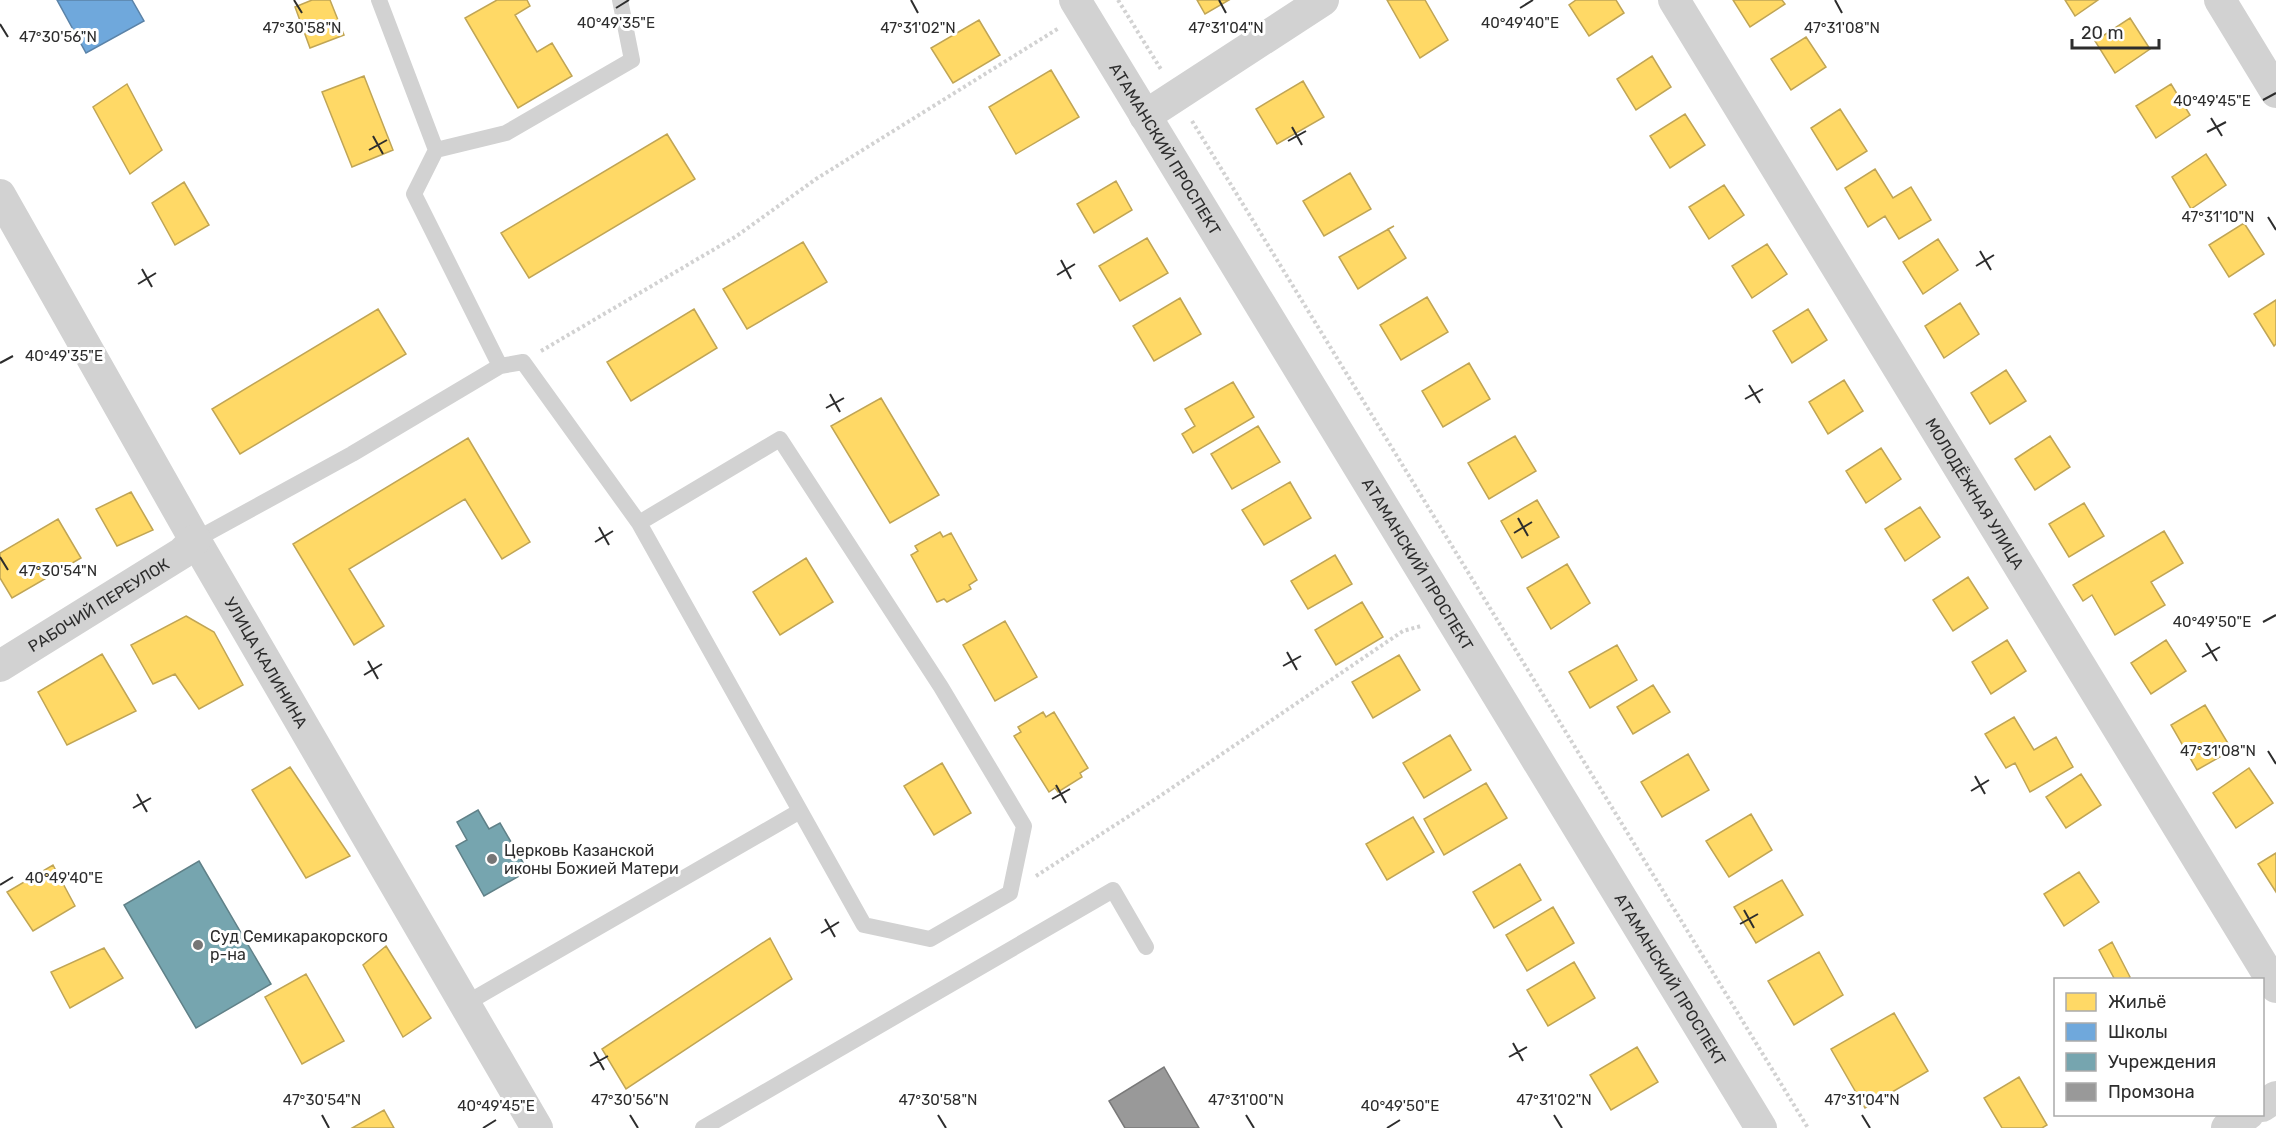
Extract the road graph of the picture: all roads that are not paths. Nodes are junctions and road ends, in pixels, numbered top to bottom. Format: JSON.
{"nodes":[{"id":1,"x":379,"y":0,"type":"edge"},
{"id":2,"x":620,"y":0,"type":"edge"},
{"id":3,"x":1323,"y":0,"type":"edge"},
{"id":4,"x":1674,"y":0,"type":"edge"},
{"id":5,"x":2220,"y":0,"type":"edge"},
{"id":6,"x":1079,"y":7,"type":"edge"},
{"id":7,"x":2276,"y":92,"type":"edge"},
{"id":8,"x":1145,"y":116,"type":"junction"},
{"id":9,"x":436,"y":150,"type":"junction"},
{"id":10,"x":0,"y":195,"type":"edge"},
{"id":11,"x":500,"y":366,"type":"junction"},
{"id":12,"x":639,"y":523,"type":"junction"},
{"id":13,"x":195,"y":540,"type":"junction"},
{"id":14,"x":0,"y":666,"type":"edge"},
{"id":15,"x":800,"y":811,"type":"junction"},
{"id":16,"x":1146,"y":947,"type":"dead end"},
{"id":17,"x":2276,"y":987,"type":"edge"},
{"id":18,"x":465,"y":1004,"type":"junction"},
{"id":19,"x":2245,"y":1116,"type":"edge"},
{"id":20,"x":537,"y":1128,"type":"edge"},
{"id":21,"x":703,"y":1128,"type":"edge"},
{"id":22,"x":1761,"y":1128,"type":"edge"},
{"id":23,"x":2227,"y":1128,"type":"edge"}],
"edges":[{"from":1,"to":9,"type":"lane"},
{"from":2,"to":9,"type":"lane"},
{"from":3,"to":8,"type":"street"},
{"from":4,"to":17,"type":"street","name":"МОЛОДЁЖНАЯ УЛИЦА"},
{"from":5,"to":7,"type":"street"},
{"from":6,"to":8,"type":"street","name":"АТАМАНСКИЙ ПРОСПЕКТ"},
{"from":8,"to":22,"type":"street","name":"АТАМАНСКИЙ ПРОСПЕКТ"},
{"from":9,"to":11,"type":"lane"},
{"from":10,"to":13,"type":"street","name":"УЛИЦА КАЛИНИНА"},
{"from":11,"to":12,"type":"lane"},
{"from":11,"to":13,"type":"lane"},
{"from":12,"to":15,"type":"lane"},
{"from":12,"to":15,"type":"lane"},
{"from":13,"to":14,"type":"street","name":"РАБОЧИЙ ПЕРЕУЛОК"},
{"from":13,"to":18,"type":"street","name":"УЛИЦА КАЛИНИНА"},
{"from":15,"to":18,"type":"lane"},
{"from":16,"to":21,"type":"lane"},
{"from":18,"to":20,"type":"street","name":"УЛИЦА КАЛИНИНА"},
{"from":19,"to":23,"type":"street"}]}
